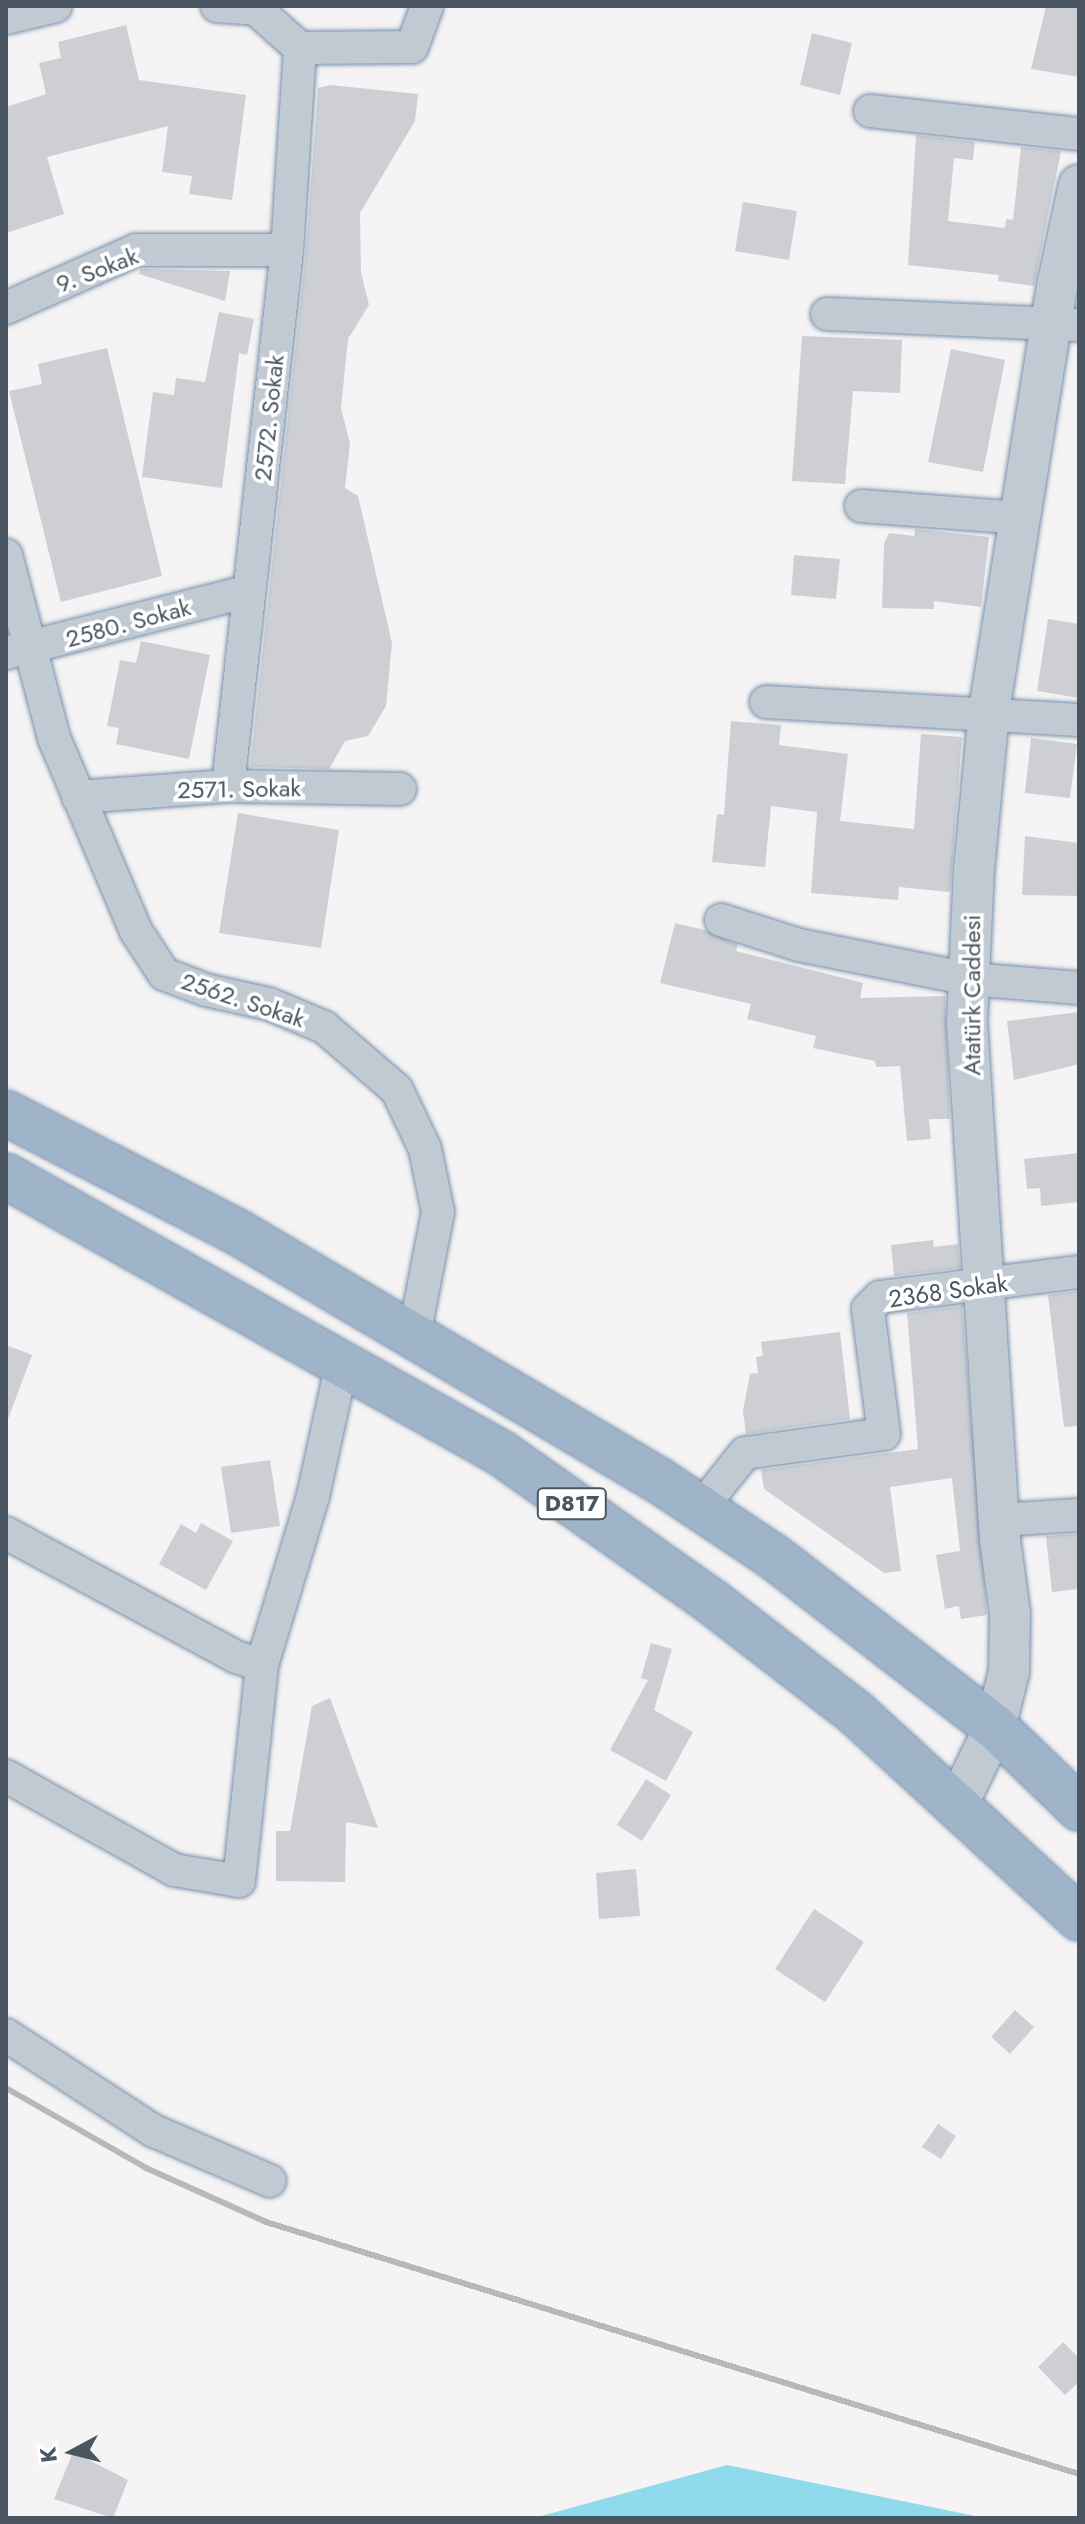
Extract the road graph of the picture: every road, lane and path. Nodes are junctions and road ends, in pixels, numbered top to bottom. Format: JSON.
{"nodes":[{"id":1,"x":56,"y":6,"type":"edge"},
{"id":2,"x":217,"y":6,"type":"edge"},
{"id":3,"x":427,"y":6,"type":"edge"},
{"id":4,"x":6,"y":18,"type":"edge"},
{"id":5,"x":300,"y":48,"type":"junction"},
{"id":6,"x":870,"y":111,"type":"dead end"},
{"id":7,"x":1079,"y":134,"type":"edge"},
{"id":8,"x":1079,"y":185,"type":"edge"},
{"id":9,"x":287,"y":250,"type":"junction"},
{"id":10,"x":6,"y":308,"type":"edge"},
{"id":11,"x":827,"y":314,"type":"dead end"},
{"id":12,"x":1065,"y":325,"type":"edge"},
{"id":13,"x":861,"y":506,"type":"dead end"},
{"id":14,"x":1020,"y":518,"type":"junction"},
{"id":15,"x":6,"y":555,"type":"edge"},
{"id":16,"x":249,"y":591,"type":"junction"},
{"id":17,"x":18,"y":651,"type":"edge"},
{"id":18,"x":766,"y":702,"type":"dead end"},
{"id":19,"x":989,"y":711,"type":"junction"},
{"id":20,"x":1079,"y":720,"type":"edge"},
{"id":21,"x":228,"y":786,"type":"junction"},
{"id":22,"x":400,"y":789,"type":"dead end"},
{"id":23,"x":78,"y":797,"type":"junction"},
{"id":24,"x":721,"y":920,"type":"dead end"},
{"id":25,"x":969,"y":979,"type":"junction"},
{"id":26,"x":1079,"y":988,"type":"edge"},
{"id":27,"x":6,"y":1113,"type":"edge"},
{"id":28,"x":6,"y":1176,"type":"edge"},
{"id":29,"x":1079,"y":1272,"type":"edge"},
{"id":30,"x":984,"y":1286,"type":"junction"},
{"id":31,"x":414,"y":1335,"type":"junction"},
{"id":32,"x":342,"y":1363,"type":"junction"},
{"id":33,"x":701,"y":1508,"type":"junction"},
{"id":34,"x":1079,"y":1515,"type":"edge"},
{"id":35,"x":999,"y":1520,"type":"junction"},
{"id":36,"x":6,"y":1533,"type":"edge"},
{"id":37,"x":262,"y":1665,"type":"junction"},
{"id":38,"x":995,"y":1727,"type":"junction"},
{"id":39,"x":6,"y":1776,"type":"edge"},
{"id":40,"x":958,"y":1803,"type":"junction"},
{"id":41,"x":1079,"y":1808,"type":"edge"},
{"id":42,"x":1079,"y":1918,"type":"edge"},
{"id":43,"x":6,"y":2035,"type":"edge"},
{"id":44,"x":270,"y":2181,"type":"dead end"}],
"edges":[{"from":1,"to":4,"type":"street"},
{"from":2,"to":5,"type":"street"},
{"from":3,"to":5,"type":"street"},
{"from":5,"to":9,"type":"street","name":"2572. Sokak"},
{"from":6,"to":7,"type":"street"},
{"from":8,"to":12,"type":"street","name":"Atatürk Caddesi"},
{"from":9,"to":10,"type":"street","name":"9. Sokak"},
{"from":9,"to":16,"type":"street","name":"2572. Sokak"},
{"from":11,"to":12,"type":"street"},
{"from":12,"to":14,"type":"street","name":"Atatürk Caddesi"},
{"from":13,"to":14,"type":"street"},
{"from":14,"to":19,"type":"street","name":"Atatürk Caddesi"},
{"from":15,"to":17,"type":"street","name":"2562. Sokak"},
{"from":16,"to":17,"type":"street","name":"2580. Sokak"},
{"from":16,"to":21,"type":"street","name":"2572. Sokak"},
{"from":17,"to":23,"type":"street","name":"2562. Sokak"},
{"from":18,"to":19,"type":"street"},
{"from":19,"to":20,"type":"street"},
{"from":19,"to":25,"type":"street","name":"Atatürk Caddesi"},
{"from":21,"to":22,"type":"street","name":"2571. Sokak"},
{"from":21,"to":23,"type":"street","name":"2571. Sokak"},
{"from":23,"to":31,"type":"street","name":"2562. Sokak"},
{"from":24,"to":25,"type":"street"},
{"from":25,"to":26,"type":"street"},
{"from":25,"to":30,"type":"street","name":"Atatürk Caddesi"},
{"from":27,"to":31,"type":"highway","number":"D817"},
{"from":28,"to":32,"type":"highway","number":"D817"},
{"from":29,"to":30,"type":"street","name":"2368 Sokak"},
{"from":30,"to":33,"type":"street","name":"2368 Sokak"},
{"from":30,"to":35,"type":"street","name":"Atatürk Caddesi"},
{"from":31,"to":33,"type":"highway","number":"D817"},
{"from":32,"to":37,"type":"street"},
{"from":32,"to":40,"type":"highway","number":"D817"},
{"from":33,"to":38,"type":"highway","number":"D817"},
{"from":34,"to":35,"type":"street"},
{"from":35,"to":38,"type":"street","name":"Atatürk Caddesi"},
{"from":36,"to":37,"type":"street"},
{"from":37,"to":39,"type":"street"},
{"from":38,"to":40,"type":"street","name":"Atatürk Caddesi"},
{"from":38,"to":41,"type":"highway","number":"D817"},
{"from":40,"to":42,"type":"highway","number":"D817"},
{"from":43,"to":44,"type":"street"}]}
